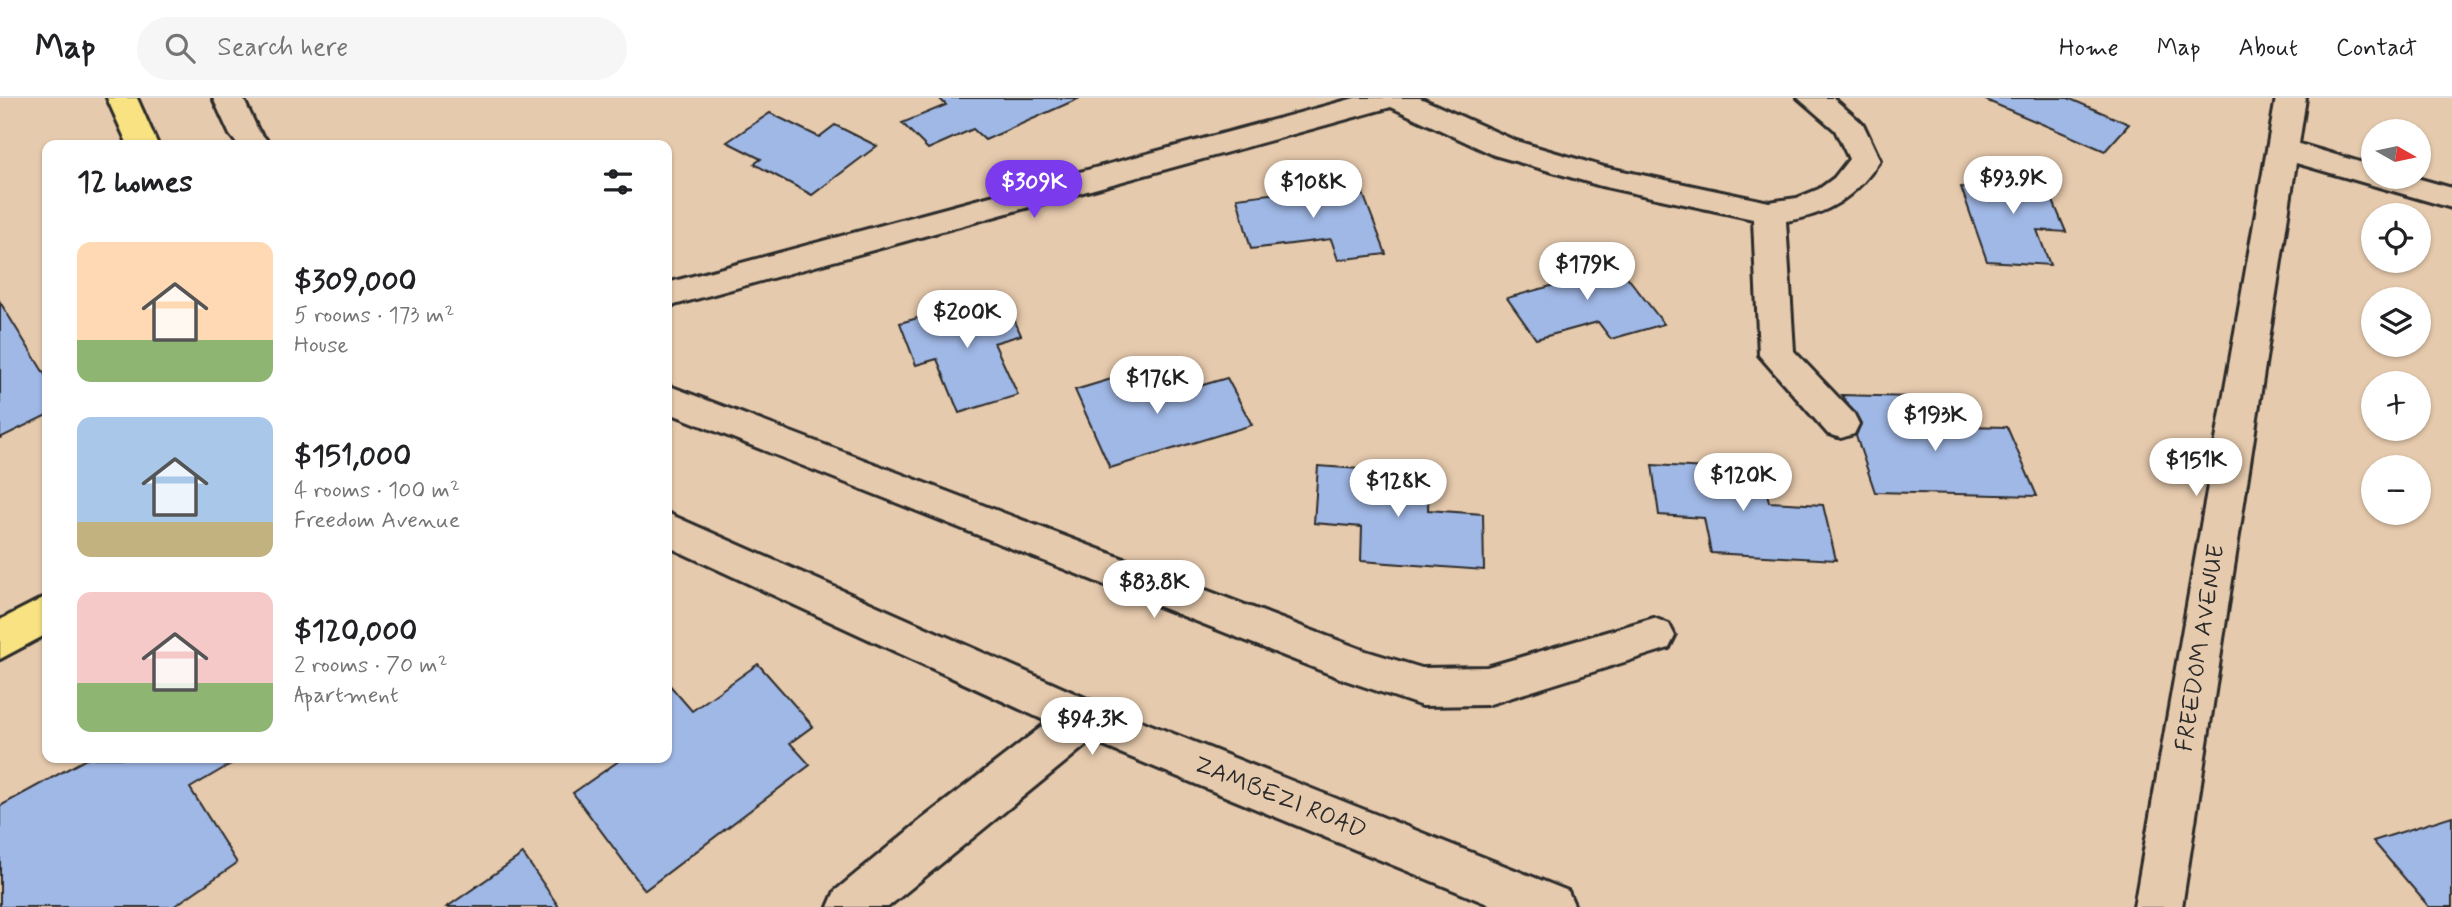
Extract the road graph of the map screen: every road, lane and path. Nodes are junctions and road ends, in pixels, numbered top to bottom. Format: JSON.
{"nodes":[{"id":1,"x":122,"y":98,"type":"edge"},
{"id":2,"x":228,"y":98,"type":"edge"},
{"id":3,"x":1389,"y":98,"type":"edge"},
{"id":4,"x":1396,"y":98,"type":"edge"},
{"id":5,"x":1813,"y":98,"type":"edge"},
{"id":6,"x":2291,"y":98,"type":"edge"},
{"id":7,"x":141,"y":140,"type":"edge"},
{"id":8,"x":251,"y":140,"type":"edge"},
{"id":9,"x":2284,"y":150,"type":"junction"},
{"id":10,"x":2361,"y":172,"type":"edge"},
{"id":11,"x":2420,"y":189,"type":"edge"},
{"id":12,"x":2452,"y":198,"type":"edge"},
{"id":13,"x":1769,"y":212,"type":"junction"},
{"id":14,"x":672,"y":294,"type":"edge"},
{"id":15,"x":672,"y":400,"type":"edge"},
{"id":16,"x":1841,"y":424,"type":"dead end"},
{"id":17,"x":672,"y":531,"type":"edge"},
{"id":18,"x":42,"y":616,"type":"edge"},
{"id":19,"x":1654,"y":636,"type":"dead end"},
{"id":20,"x":0,"y":641,"type":"edge"},
{"id":21,"x":1086,"y":719,"type":"junction"},
{"id":22,"x":852,"y":907,"type":"edge"},
{"id":23,"x":1551,"y":907,"type":"edge"},
{"id":24,"x":2158,"y":907,"type":"edge"}],
"edges":[{"from":1,"to":7,"type":"main road"},
{"from":2,"to":8,"type":"street"},
{"from":3,"to":14,"type":"street"},
{"from":4,"to":13,"type":"street"},
{"from":5,"to":13,"type":"street"},
{"from":6,"to":9,"type":"street","name":"FREEDOM AVENUE"},
{"from":9,"to":10,"type":"street"},
{"from":9,"to":24,"type":"street","name":"FREEDOM AVENUE"},
{"from":11,"to":12,"type":"street"},
{"from":13,"to":16,"type":"street"},
{"from":15,"to":19,"type":"street"},
{"from":17,"to":21,"type":"street","name":"ZAMBEZI ROAD"},
{"from":18,"to":20,"type":"main road"},
{"from":21,"to":22,"type":"street"},
{"from":21,"to":23,"type":"street","name":"ZAMBEZI ROAD"}]}
